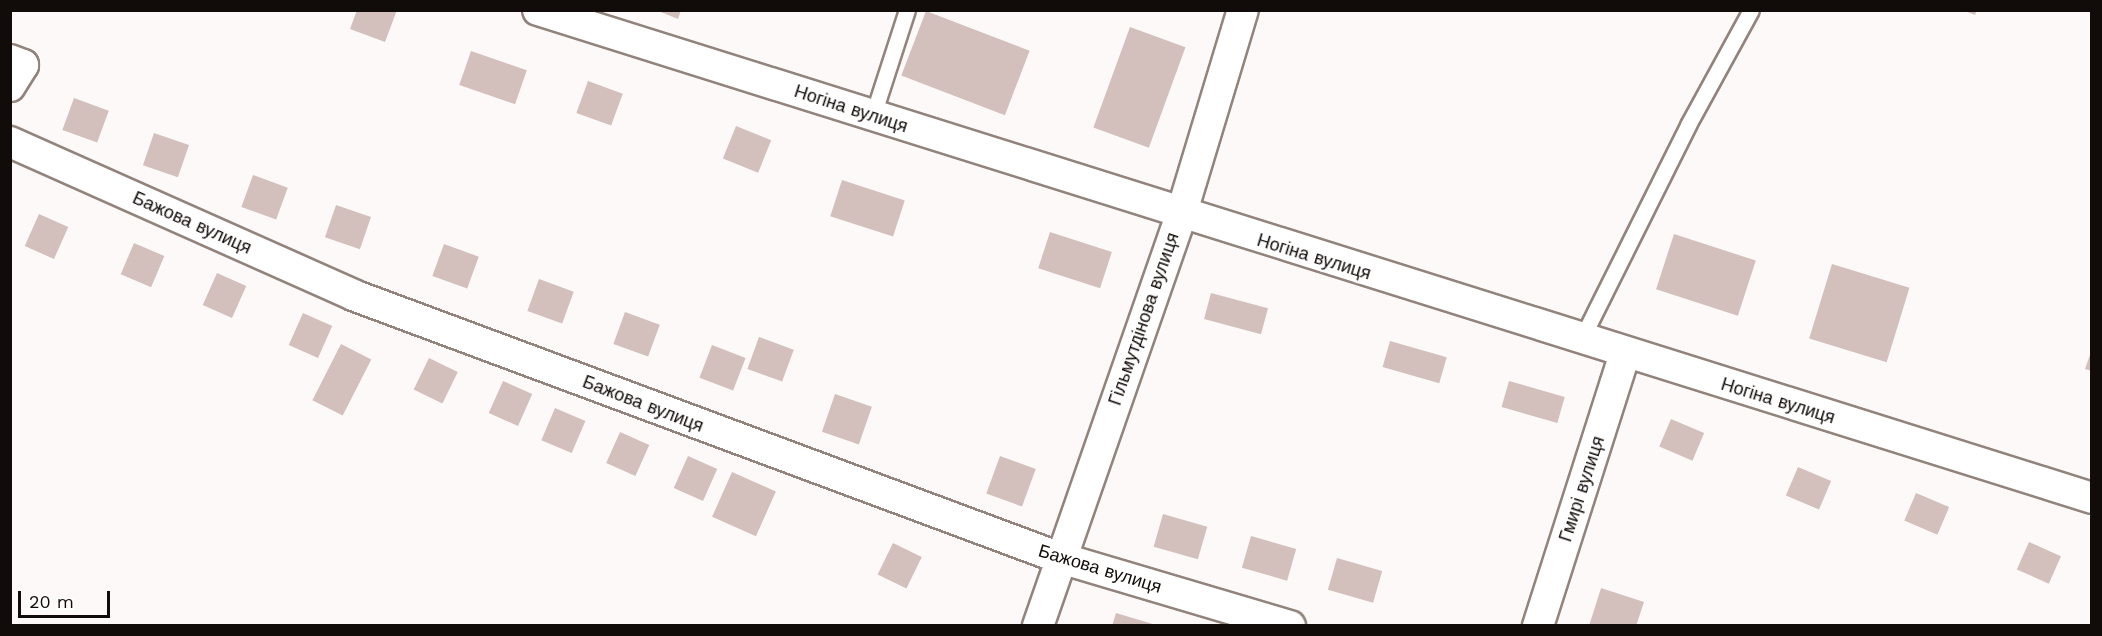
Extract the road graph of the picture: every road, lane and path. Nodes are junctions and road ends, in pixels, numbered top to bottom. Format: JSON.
{"nodes":[{"id":1,"x":538,"y":10,"type":"edge"},
{"id":2,"x":907,"y":10,"type":"edge"},
{"id":3,"x":1243,"y":10,"type":"edge"},
{"id":4,"x":1751,"y":10,"type":"edge"},
{"id":5,"x":10,"y":60,"type":"edge"},
{"id":6,"x":10,"y":86,"type":"edge"},
{"id":7,"x":873,"y":116,"type":"junction"},
{"id":8,"x":10,"y":142,"type":"edge"},
{"id":9,"x":1181,"y":215,"type":"junction"},
{"id":10,"x":1581,"y":340,"type":"junction"},
{"id":11,"x":1625,"y":353,"type":"junction"},
{"id":12,"x":2091,"y":498,"type":"edge"},
{"id":13,"x":1060,"y":558,"type":"junction"},
{"id":14,"x":1038,"y":626,"type":"edge"},
{"id":15,"x":1290,"y":626,"type":"edge"},
{"id":16,"x":1538,"y":626,"type":"edge"}],
"edges":[{"from":1,"to":7,"type":"street","name":"Ногіна вулиця"},
{"from":2,"to":7,"type":"lane"},
{"from":3,"to":9,"type":"street","name":"Гільмутдінова вулиця"},
{"from":4,"to":10,"type":"lane"},
{"from":5,"to":6,"type":"street"},
{"from":7,"to":9,"type":"street","name":"Ногіна вулиця"},
{"from":8,"to":13,"type":"street","name":"Бажова вулиця"},
{"from":9,"to":10,"type":"street","name":"Ногіна вулиця"},
{"from":9,"to":13,"type":"street","name":"Гільмутдінова вулиця"},
{"from":10,"to":11,"type":"street","name":"Ногіна вулиця"},
{"from":11,"to":12,"type":"street","name":"Ногіна вулиця"},
{"from":11,"to":16,"type":"street","name":"Гмирі вулиця"},
{"from":13,"to":14,"type":"street","name":"Гільмутдінова вулиця"},
{"from":13,"to":15,"type":"street","name":"Бажова вулиця"}]}
